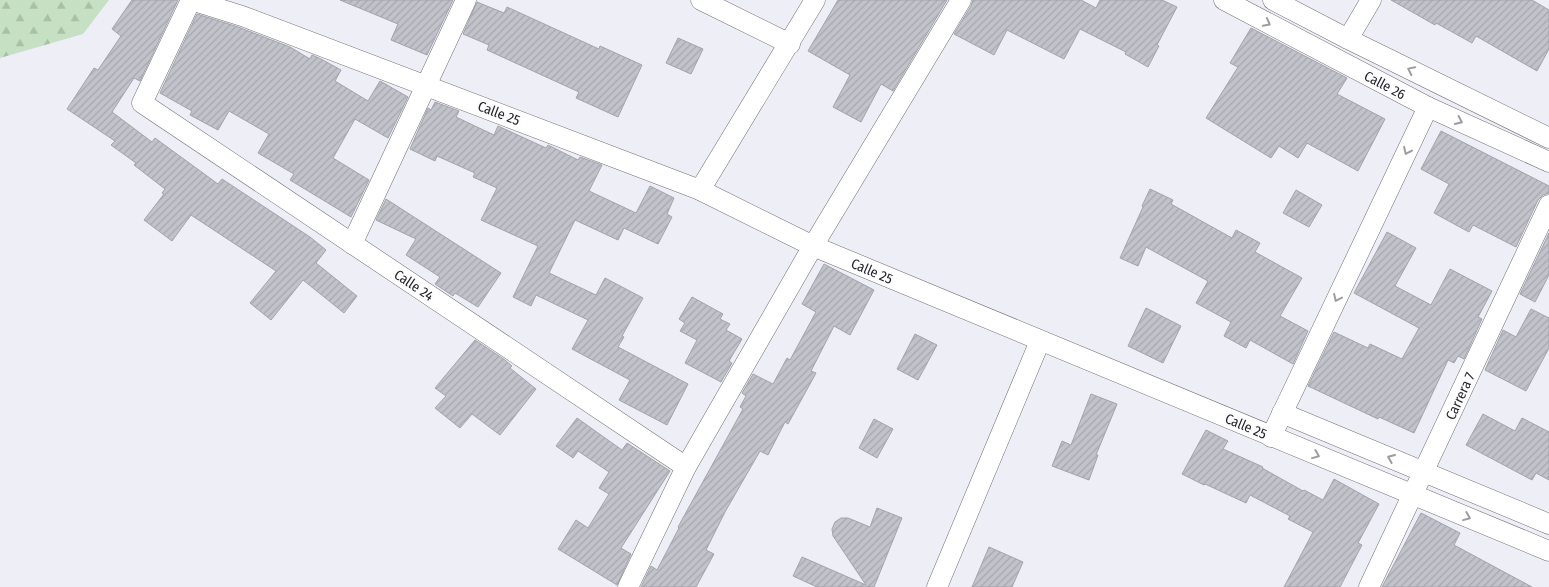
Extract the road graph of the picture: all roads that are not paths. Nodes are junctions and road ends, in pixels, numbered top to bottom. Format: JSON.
{"nodes":[{"id":1,"x":191,"y":0,"type":"edge"},
{"id":2,"x":466,"y":0,"type":"edge"},
{"id":3,"x":701,"y":0,"type":"edge"},
{"id":4,"x":815,"y":0,"type":"edge"},
{"id":5,"x":961,"y":0,"type":"edge"},
{"id":6,"x":1224,"y":0,"type":"edge"},
{"id":7,"x":1273,"y":0,"type":"edge"},
{"id":8,"x":1371,"y":0,"type":"edge"},
{"id":9,"x":1348,"y":39,"type":"junction"},
{"id":10,"x":790,"y":44,"type":"junction"},
{"id":11,"x":426,"y":86,"type":"junction"},
{"id":12,"x":1428,"y":107,"type":"junction"},
{"id":13,"x":1549,"y":138,"type":"edge"},
{"id":14,"x":1549,"y":162,"type":"edge"},
{"id":15,"x":700,"y":190,"type":"junction"},
{"id":16,"x":1549,"y":205,"type":"edge"},
{"id":17,"x":352,"y":244,"type":"junction"},
{"id":18,"x":813,"y":246,"type":"junction"},
{"id":19,"x":1040,"y":341,"type":"junction"},
{"id":20,"x":1282,"y":413,"type":"junction"},
{"id":21,"x":1271,"y":437,"type":"junction"},
{"id":22,"x":686,"y":466,"type":"junction"},
{"id":23,"x":1424,"y":472,"type":"junction"},
{"id":24,"x":1413,"y":495,"type":"junction"},
{"id":25,"x":1549,"y":524,"type":"edge"},
{"id":26,"x":1549,"y":551,"type":"edge"},
{"id":27,"x":628,"y":587,"type":"edge"},
{"id":28,"x":937,"y":587,"type":"edge"},
{"id":29,"x":1369,"y":587,"type":"edge"}],
"edges":[{"from":1,"to":11,"type":"street","name":"Calle 25"},
{"from":1,"to":17,"type":"street","name":"Calle 24"},
{"from":2,"to":11,"type":"street"},
{"from":3,"to":10,"type":"street"},
{"from":4,"to":10,"type":"street"},
{"from":5,"to":18,"type":"street"},
{"from":6,"to":12,"type":"street","name":"Calle 26","one_way":true},
{"from":7,"to":9,"type":"street","name":"Calle 26"},
{"from":8,"to":9,"type":"street"},
{"from":13,"to":9,"type":"street","name":"Calle 26","one_way":true},
{"from":10,"to":15,"type":"street"},
{"from":11,"to":15,"type":"street","name":"Calle 25"},
{"from":11,"to":17,"type":"street"},
{"from":12,"to":14,"type":"street","name":"Calle 26","one_way":true},
{"from":12,"to":20,"type":"street","one_way":true},
{"from":15,"to":18,"type":"street","name":"Calle 25"},
{"from":16,"to":23,"type":"street","name":"Carrera 7"},
{"from":17,"to":22,"type":"street","name":"Calle 24"},
{"from":18,"to":19,"type":"street","name":"Calle 25"},
{"from":18,"to":22,"type":"street"},
{"from":19,"to":21,"type":"street","name":"Calle 25"},
{"from":19,"to":28,"type":"street"},
{"from":20,"to":21,"type":"street"},
{"from":23,"to":20,"type":"street","name":"Calle 25","one_way":true},
{"from":21,"to":24,"type":"street","name":"Calle 25","one_way":true},
{"from":22,"to":27,"type":"street"},
{"from":23,"to":24,"type":"street","name":"Carrera 7"},
{"from":23,"to":25,"type":"street","name":"Calle 25"},
{"from":24,"to":26,"type":"street","name":"Calle 25","one_way":true},
{"from":24,"to":29,"type":"street","name":"Carrera 7"}]}
